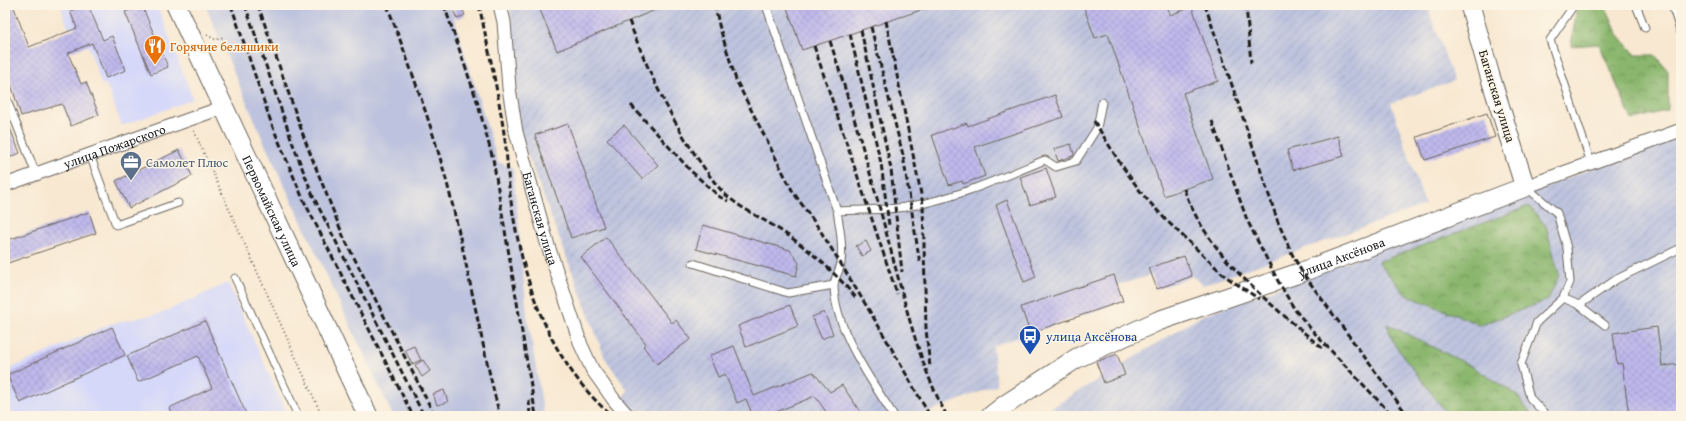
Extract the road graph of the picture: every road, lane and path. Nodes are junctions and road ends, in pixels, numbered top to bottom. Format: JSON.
{"nodes":[{"id":1,"x":176,"y":5,"type":"edge"},
{"id":2,"x":500,"y":5,"type":"edge"},
{"id":3,"x":766,"y":5,"type":"edge"},
{"id":4,"x":1470,"y":5,"type":"edge"},
{"id":5,"x":1574,"y":5,"type":"edge"},
{"id":6,"x":1636,"y":5,"type":"edge"},
{"id":7,"x":1672,"y":5,"type":"edge"},
{"id":8,"x":1644,"y":28,"type":"dead end"},
{"id":9,"x":1681,"y":33,"type":"edge"},
{"id":10,"x":223,"y":37,"type":"dead end"},
{"id":11,"x":216,"y":40,"type":"dead end"},
{"id":12,"x":5,"y":95,"type":"edge"},
{"id":13,"x":1102,"y":102,"type":"dead end"},
{"id":14,"x":224,"y":107,"type":"junction"},
{"id":15,"x":189,"y":120,"type":"junction"},
{"id":16,"x":1681,"y":130,"type":"edge"},
{"id":17,"x":90,"y":155,"type":"junction"},
{"id":18,"x":1591,"y":163,"type":"junction"},
{"id":19,"x":36,"y":174,"type":"junction"},
{"id":20,"x":5,"y":185,"type":"edge"},
{"id":21,"x":1526,"y":187,"type":"junction"},
{"id":22,"x":178,"y":203,"type":"dead end"},
{"id":23,"x":837,"y":211,"type":"junction"},
{"id":24,"x":1681,"y":248,"type":"edge"},
{"id":25,"x":693,"y":262,"type":"dead end"},
{"id":26,"x":235,"y":278,"type":"dead end"},
{"id":27,"x":834,"y":285,"type":"junction"},
{"id":28,"x":1562,"y":298,"type":"junction"},
{"id":29,"x":1579,"y":305,"type":"junction"},
{"id":30,"x":1605,"y":325,"type":"dead end"},
{"id":31,"x":298,"y":416,"type":"edge"},
{"id":32,"x":322,"y":416,"type":"edge"},
{"id":33,"x":368,"y":416,"type":"edge"},
{"id":34,"x":628,"y":416,"type":"edge"},
{"id":35,"x":894,"y":416,"type":"edge"},
{"id":36,"x":991,"y":416,"type":"edge"},
{"id":37,"x":1547,"y":416,"type":"edge"}],
"edges":[{"from":1,"to":14,"type":"street","name":"Первомайская улица"},
{"from":2,"to":34,"type":"street","name":"Баганская улица"},
{"from":3,"to":23,"type":"lane"},
{"from":4,"to":21,"type":"street","name":"Баганская улица"},
{"from":5,"to":18,"type":"lane"},
{"from":6,"to":8,"type":"lane"},
{"from":7,"to":9,"type":"lane"},
{"from":10,"to":11,"type":"path"},
{"from":12,"to":19,"type":"lane"},
{"from":13,"to":23,"type":"lane"},
{"from":14,"to":15,"type":"street","name":"улица Пожарского"},
{"from":14,"to":33,"type":"street","name":"Первомайская улица"},
{"from":15,"to":17,"type":"street","name":"улица Пожарского"},
{"from":15,"to":32,"type":"path"},
{"from":16,"to":18,"type":"street","name":"улица Аксёнова"},
{"from":17,"to":19,"type":"street","name":"улица Пожарского"},
{"from":17,"to":22,"type":"lane"},
{"from":18,"to":21,"type":"street","name":"улица Аксёнова"},
{"from":19,"to":20,"type":"street","name":"улица Пожарского"},
{"from":21,"to":28,"type":"lane"},
{"from":21,"to":36,"type":"street","name":"улица Аксёнова"},
{"from":23,"to":27,"type":"lane"},
{"from":24,"to":29,"type":"lane"},
{"from":25,"to":27,"type":"lane"},
{"from":26,"to":31,"type":"lane"},
{"from":27,"to":35,"type":"lane"},
{"from":28,"to":29,"type":"lane"},
{"from":28,"to":37,"type":"lane"},
{"from":29,"to":30,"type":"lane"}]}
